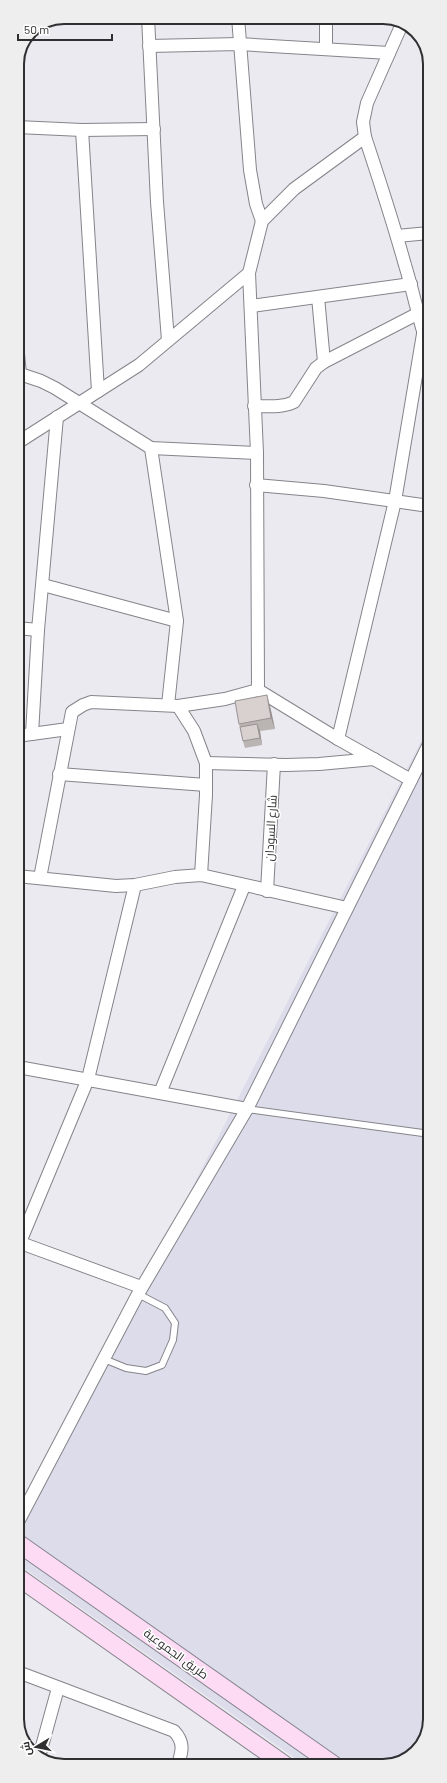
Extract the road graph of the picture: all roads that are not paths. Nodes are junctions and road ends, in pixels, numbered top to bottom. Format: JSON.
{"nodes":[{"id":1,"x":148,"y":24,"type":"edge"},
{"id":2,"x":238,"y":24,"type":"edge"},
{"id":3,"x":326,"y":24,"type":"edge"},
{"id":4,"x":400,"y":28,"type":"edge"},
{"id":5,"x":239,"y":44,"type":"junction"},
{"id":6,"x":149,"y":46,"type":"junction"},
{"id":7,"x":326,"y":49,"type":"junction"},
{"id":8,"x":389,"y":53,"type":"junction"},
{"id":9,"x":24,"y":127,"type":"edge"},
{"id":10,"x":154,"y":129,"type":"junction"},
{"id":11,"x":82,"y":130,"type":"junction"},
{"id":12,"x":365,"y":137,"type":"junction"},
{"id":13,"x":262,"y":221,"type":"junction"},
{"id":14,"x":423,"y":234,"type":"edge"},
{"id":15,"x":397,"y":236,"type":"junction"},
{"id":16,"x":250,"y":274,"type":"junction"},
{"id":17,"x":411,"y":284,"type":"junction"},
{"id":18,"x":318,"y":297,"type":"junction"},
{"id":19,"x":251,"y":306,"type":"junction"},
{"id":20,"x":417,"y":314,"type":"junction"},
{"id":21,"x":423,"y":334,"type":"joint"},
{"id":22,"x":168,"y":340,"type":"junction"},
{"id":23,"x":324,"y":362,"type":"junction"},
{"id":24,"x":24,"y":376,"type":"edge"},
{"id":25,"x":98,"y":391,"type":"junction"},
{"id":26,"x":78,"y":403,"type":"junction"},
{"id":27,"x":254,"y":406,"type":"junction"},
{"id":28,"x":57,"y":417,"type":"junction"},
{"id":29,"x":24,"y":438,"type":"edge"},
{"id":30,"x":151,"y":448,"type":"junction"},
{"id":31,"x":257,"y":453,"type":"junction"},
{"id":32,"x":256,"y":484,"type":"junction"},
{"id":33,"x":395,"y":501,"type":"junction"},
{"id":34,"x":423,"y":505,"type":"edge"},
{"id":35,"x":43,"y":585,"type":"junction"},
{"id":36,"x":177,"y":621,"type":"junction"},
{"id":37,"x":24,"y":629,"type":"edge"},
{"id":38,"x":38,"y":630,"type":"junction"},
{"id":39,"x":258,"y":690,"type":"junction"},
{"id":40,"x":173,"y":705,"type":"junction"},
{"id":41,"x":68,"y":728,"type":"junction"},
{"id":42,"x":32,"y":734,"type":"junction"},
{"id":43,"x":24,"y":735,"type":"edge"},
{"id":44,"x":338,"y":739,"type":"junction"},
{"id":45,"x":423,"y":758,"type":"edge"},
{"id":46,"x":374,"y":759,"type":"junction"},
{"id":47,"x":206,"y":763,"type":"junction"},
{"id":48,"x":274,"y":764,"type":"junction"},
{"id":49,"x":59,"y":774,"type":"junction"},
{"id":50,"x":412,"y":780,"type":"junction"},
{"id":51,"x":206,"y":785,"type":"junction"},
{"id":52,"x":201,"y":876,"type":"junction"},
{"id":53,"x":24,"y":877,"type":"edge"},
{"id":54,"x":40,"y":878,"type":"junction"},
{"id":55,"x":135,"y":885,"type":"junction"},
{"id":56,"x":244,"y":886,"type":"junction"},
{"id":57,"x":267,"y":891,"type":"junction"},
{"id":58,"x":346,"y":908,"type":"junction"},
{"id":59,"x":24,"y":1068,"type":"edge"},
{"id":60,"x":88,"y":1079,"type":"junction"},
{"id":61,"x":160,"y":1093,"type":"junction"},
{"id":62,"x":247,"y":1109,"type":"junction"},
{"id":63,"x":423,"y":1133,"type":"edge"},
{"id":64,"x":24,"y":1230,"type":"edge"},
{"id":65,"x":24,"y":1246,"type":"edge"},
{"id":66,"x":140,"y":1291,"type":"junction"},
{"id":67,"x":104,"y":1360,"type":"junction"},
{"id":68,"x":24,"y":1511,"type":"edge"},
{"id":69,"x":24,"y":1548,"type":"edge"},
{"id":70,"x":24,"y":1581,"type":"edge"},
{"id":71,"x":24,"y":1674,"type":"edge"},
{"id":72,"x":58,"y":1688,"type":"junction"},
{"id":73,"x":41,"y":1751,"type":"edge"},
{"id":74,"x":179,"y":1759,"type":"edge"},
{"id":75,"x":276,"y":1759,"type":"edge"},
{"id":76,"x":325,"y":1759,"type":"edge"}],
"edges":[{"from":1,"to":6,"type":"street"},
{"from":2,"to":5,"type":"street"},
{"from":3,"to":7,"type":"street"},
{"from":4,"to":8,"type":"street"},
{"from":5,"to":6,"type":"street"},
{"from":5,"to":7,"type":"street"},
{"from":5,"to":13,"type":"street"},
{"from":6,"to":10,"type":"street"},
{"from":7,"to":8,"type":"street"},
{"from":8,"to":12,"type":"street"},
{"from":9,"to":11,"type":"street"},
{"from":10,"to":11,"type":"street"},
{"from":10,"to":22,"type":"street"},
{"from":11,"to":25,"type":"street"},
{"from":12,"to":13,"type":"street"},
{"from":12,"to":15,"type":"street"},
{"from":13,"to":16,"type":"street"},
{"from":14,"to":15,"type":"street"},
{"from":15,"to":17,"type":"street"},
{"from":16,"to":19,"type":"street"},
{"from":16,"to":22,"type":"street"},
{"from":17,"to":18,"type":"street"},
{"from":17,"to":20,"type":"street"},
{"from":18,"to":19,"type":"street"},
{"from":18,"to":23,"type":"street"},
{"from":19,"to":27,"type":"street"},
{"from":20,"to":21,"type":"street"},
{"from":20,"to":23,"type":"street"},
{"from":21,"to":33,"type":"street"},
{"from":22,"to":25,"type":"street"},
{"from":23,"to":27,"type":"street"},
{"from":24,"to":26,"type":"street"},
{"from":25,"to":26,"type":"street"},
{"from":26,"to":28,"type":"street"},
{"from":26,"to":30,"type":"street"},
{"from":27,"to":31,"type":"street"},
{"from":28,"to":29,"type":"street"},
{"from":28,"to":35,"type":"street"},
{"from":30,"to":31,"type":"street"},
{"from":30,"to":36,"type":"street"},
{"from":31,"to":32,"type":"street"},
{"from":32,"to":33,"type":"street"},
{"from":32,"to":39,"type":"street"},
{"from":33,"to":34,"type":"street"},
{"from":33,"to":44,"type":"street"},
{"from":35,"to":36,"type":"street"},
{"from":35,"to":38,"type":"street"},
{"from":36,"to":40,"type":"street"},
{"from":37,"to":38,"type":"street"},
{"from":38,"to":42,"type":"street"},
{"from":39,"to":40,"type":"street"},
{"from":39,"to":44,"type":"street"},
{"from":40,"to":41,"type":"street"},
{"from":40,"to":47,"type":"street"},
{"from":41,"to":42,"type":"street"},
{"from":41,"to":49,"type":"street"},
{"from":42,"to":43,"type":"street"},
{"from":44,"to":46,"type":"street"},
{"from":45,"to":50,"type":"street"},
{"from":46,"to":48,"type":"street"},
{"from":46,"to":50,"type":"street"},
{"from":47,"to":48,"type":"street"},
{"from":47,"to":51,"type":"street"},
{"from":48,"to":57,"type":"street","name":"شارع السودان"},
{"from":49,"to":51,"type":"street"},
{"from":49,"to":54,"type":"street"},
{"from":50,"to":58,"type":"street"},
{"from":51,"to":52,"type":"street"},
{"from":52,"to":55,"type":"street"},
{"from":52,"to":56,"type":"street"},
{"from":53,"to":54,"type":"street"},
{"from":54,"to":55,"type":"street"},
{"from":55,"to":60,"type":"street"},
{"from":56,"to":57,"type":"street"},
{"from":56,"to":61,"type":"street"},
{"from":57,"to":58,"type":"street"},
{"from":58,"to":62,"type":"street"},
{"from":59,"to":60,"type":"street"},
{"from":60,"to":61,"type":"street"},
{"from":60,"to":64,"type":"street"},
{"from":61,"to":62,"type":"street"},
{"from":62,"to":63,"type":"lane"},
{"from":62,"to":66,"type":"street"},
{"from":65,"to":66,"type":"street"},
{"from":66,"to":67,"type":"street"},
{"from":66,"to":67,"type":"lane"},
{"from":67,"to":68,"type":"street"},
{"from":69,"to":76,"type":"main road","name":"طريق الجموعية"},
{"from":70,"to":75,"type":"main road"},
{"from":71,"to":72,"type":"street"},
{"from":72,"to":73,"type":"street"},
{"from":72,"to":74,"type":"street"}]}
